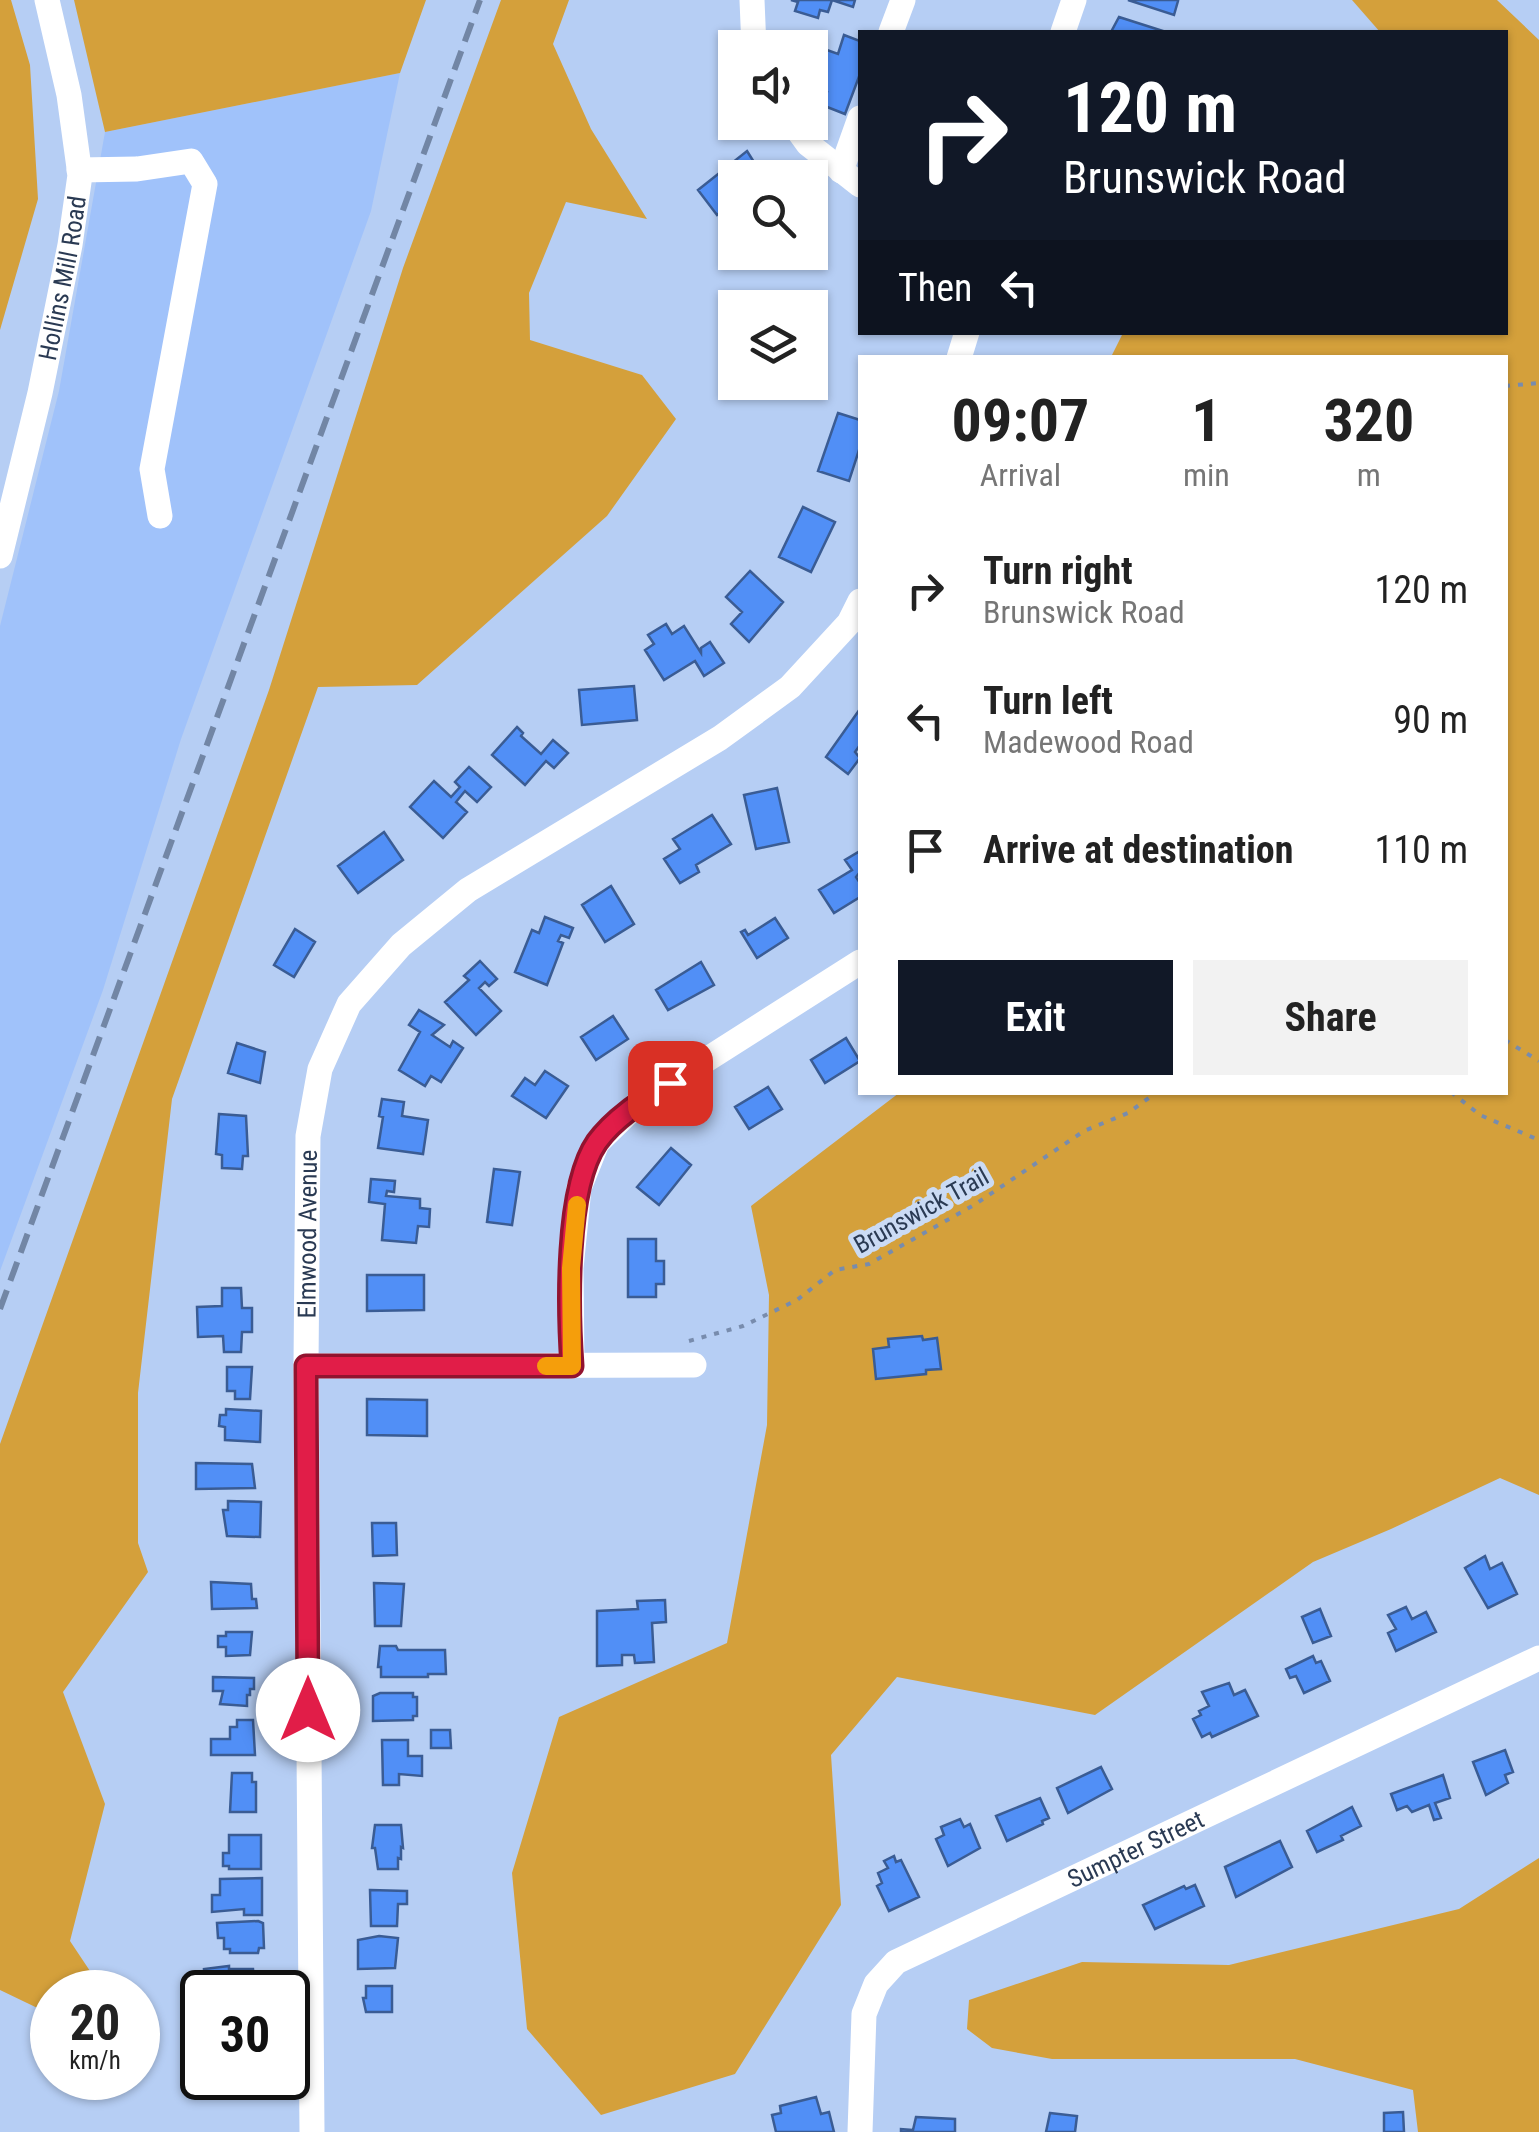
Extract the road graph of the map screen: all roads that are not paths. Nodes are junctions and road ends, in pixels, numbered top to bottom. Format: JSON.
{"nodes":[{"id":1,"x":47,"y":0,"type":"edge"},
{"id":2,"x":752,"y":0,"type":"edge"},
{"id":3,"x":903,"y":0,"type":"edge"},
{"id":4,"x":1074,"y":0,"type":"edge"},
{"id":5,"x":753,"y":30,"type":"edge"},
{"id":6,"x":892,"y":30,"type":"edge"},
{"id":7,"x":1064,"y":30,"type":"edge"},
{"id":8,"x":858,"y":130,"type":"edge"},
{"id":9,"x":805,"y":140,"type":"edge"},
{"id":10,"x":80,"y":170,"type":"junction"},
{"id":11,"x":850,"y":178,"type":"edge"},
{"id":12,"x":160,"y":516,"type":"dead end"},
{"id":13,"x":0,"y":556,"type":"edge"},
{"id":14,"x":858,"y":605,"type":"edge"},
{"id":15,"x":858,"y":963,"type":"edge"},
{"id":16,"x":691,"y":1354,"type":"road end"},
{"id":17,"x":306,"y":1366,"type":"junction"},
{"id":18,"x":572,"y":1366,"type":"junction"},
{"id":19,"x":1539,"y":1658,"type":"edge"},
{"id":20,"x":312,"y":2132,"type":"edge"},
{"id":21,"x":860,"y":2132,"type":"edge"}],
"edges":[{"from":1,"to":10,"type":"street","name":"Hollins Mill Road"},
{"from":2,"to":5,"type":"street"},
{"from":3,"to":6,"type":"street"},
{"from":4,"to":7,"type":"street"},
{"from":8,"to":11,"type":"street"},
{"from":9,"to":11,"type":"street"},
{"from":10,"to":12,"type":"street"},
{"from":10,"to":13,"type":"street","name":"Hollins Mill Road"},
{"from":14,"to":17,"type":"street","name":"Elmwood Avenue"},
{"from":15,"to":18,"type":"street"},
{"from":16,"to":18,"type":"street"},
{"from":17,"to":18,"type":"street"},
{"from":17,"to":20,"type":"street","name":"Elmwood Avenue"},
{"from":19,"to":21,"type":"street","name":"Sumpter Street"}]}
